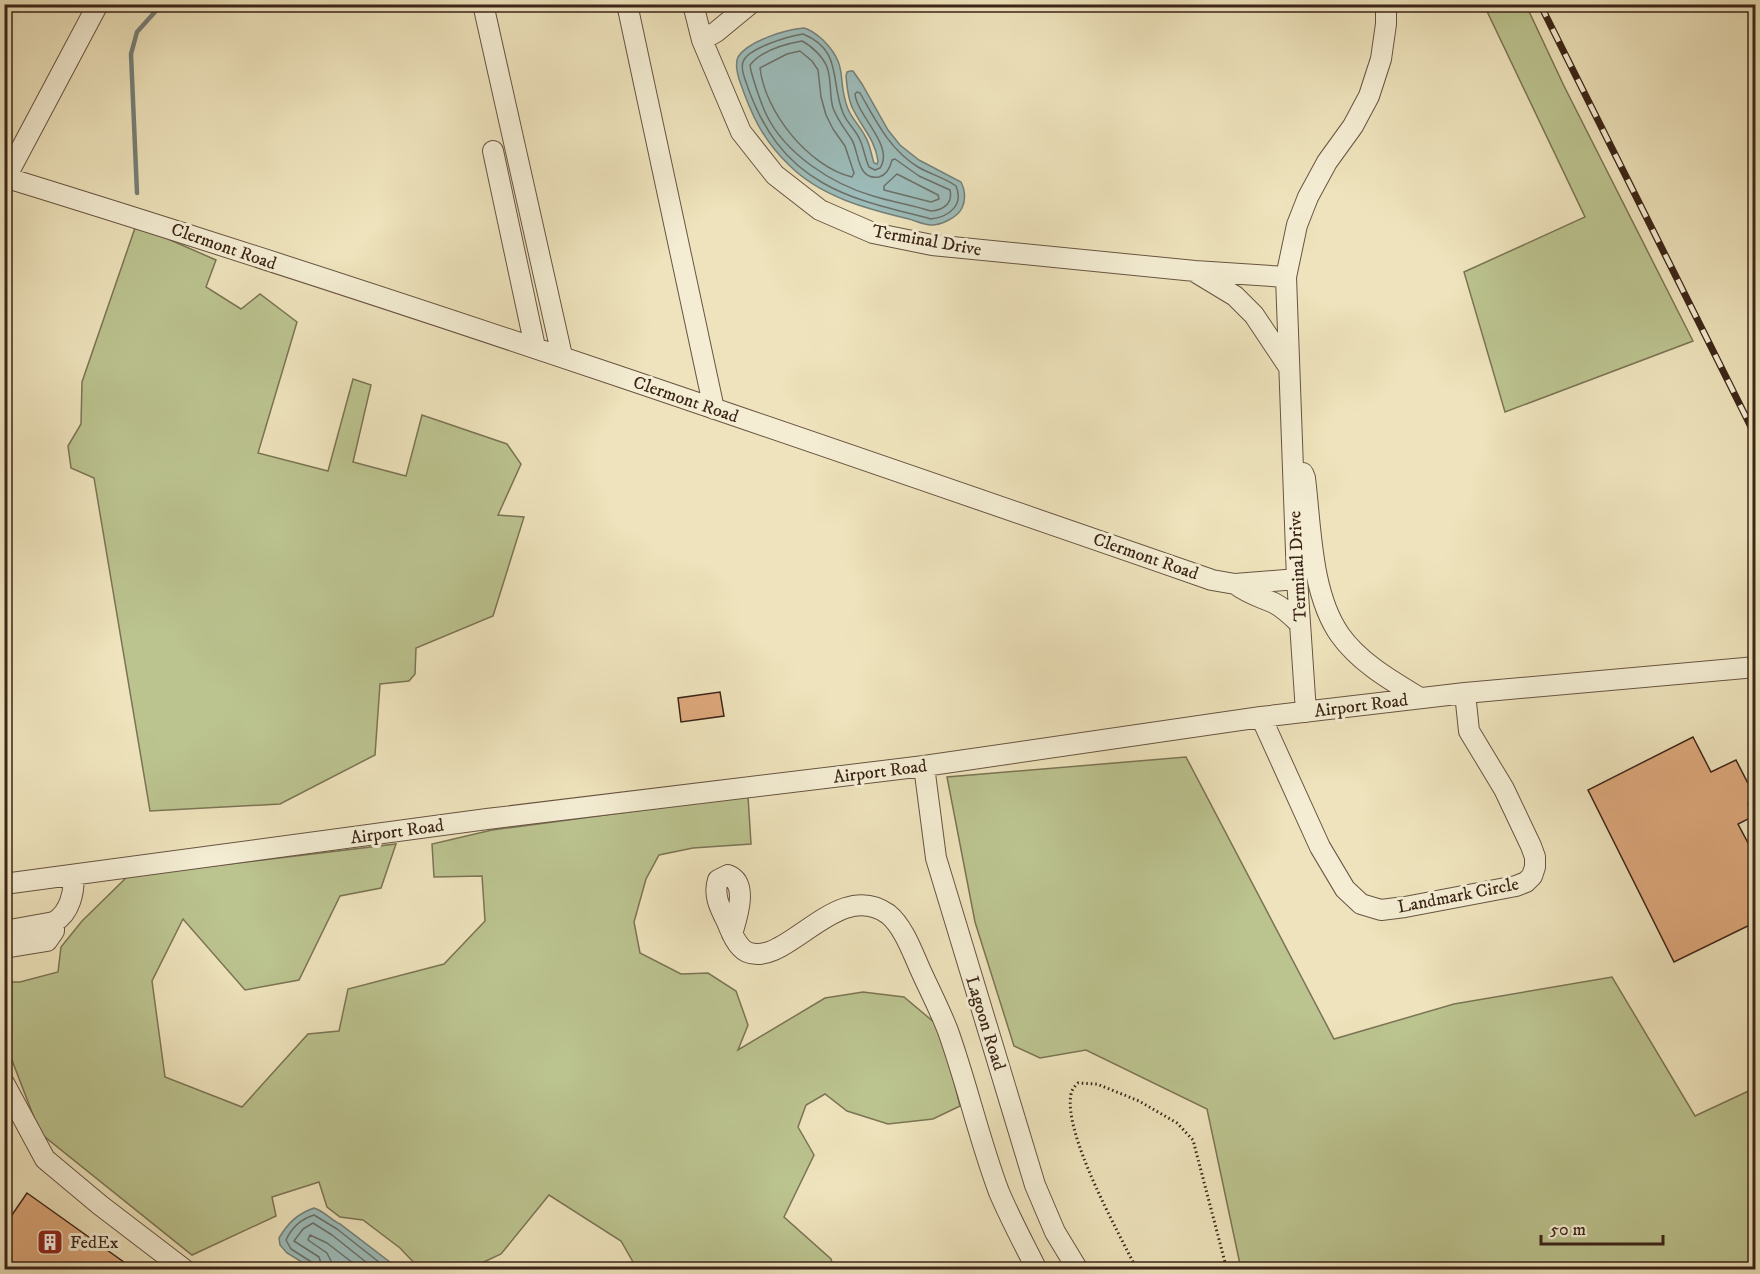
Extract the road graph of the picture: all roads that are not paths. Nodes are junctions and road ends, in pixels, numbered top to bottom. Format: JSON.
{"nodes":[{"id":1,"x":98,"y":4,"type":"edge"},
{"id":2,"x":483,"y":4,"type":"edge"},
{"id":3,"x":627,"y":4,"type":"edge"},
{"id":4,"x":693,"y":4,"type":"edge"},
{"id":5,"x":750,"y":4,"type":"edge"},
{"id":6,"x":1386,"y":4,"type":"edge"},
{"id":7,"x":702,"y":40,"type":"junction"},
{"id":8,"x":493,"y":151,"type":"dead end"},
{"id":9,"x":5,"y":178,"type":"edge"},
{"id":10,"x":1195,"y":271,"type":"junction"},
{"id":11,"x":1286,"y":277,"type":"junction"},
{"id":12,"x":535,"y":347,"type":"junction"},
{"id":13,"x":562,"y":356,"type":"junction"},
{"id":14,"x":1288,"y":366,"type":"junction"},
{"id":15,"x":714,"y":409,"type":"junction"},
{"id":16,"x":1292,"y":452,"type":"junction"},
{"id":17,"x":1297,"y":579,"type":"junction"},
{"id":18,"x":1235,"y":584,"type":"junction"},
{"id":19,"x":1300,"y":624,"type":"junction"},
{"id":20,"x":1755,"y":667,"type":"edge"},
{"id":21,"x":1465,"y":693,"type":"junction"},
{"id":22,"x":1420,"y":698,"type":"junction"},
{"id":23,"x":1306,"y":712,"type":"junction"},
{"id":24,"x":1261,"y":717,"type":"junction"},
{"id":25,"x":924,"y":765,"type":"junction"},
{"id":26,"x":73,"y":875,"type":"junction"},
{"id":27,"x":4,"y":884,"type":"edge"},
{"id":28,"x":54,"y":922,"type":"junction"},
{"id":29,"x":4,"y":931,"type":"edge"},
{"id":30,"x":732,"y":934,"type":"dead end"},
{"id":31,"x":4,"y":948,"type":"edge"},
{"id":32,"x":4,"y":1083,"type":"edge"},
{"id":33,"x":185,"y":1269,"type":"edge"},
{"id":34,"x":1037,"y":1269,"type":"edge"},
{"id":35,"x":1078,"y":1269,"type":"edge"}],
"edges":[{"from":1,"to":9,"type":"street"},
{"from":2,"to":13,"type":"street"},
{"from":3,"to":15,"type":"street"},
{"from":4,"to":7,"type":"street","name":"Terminal Drive"},
{"from":5,"to":7,"type":"street"},
{"from":6,"to":11,"type":"street","name":"Terminal Drive"},
{"from":7,"to":10,"type":"street","name":"Terminal Drive"},
{"from":8,"to":12,"type":"street"},
{"from":9,"to":12,"type":"street","name":"Clermont Road"},
{"from":10,"to":11,"type":"street","name":"Terminal Drive"},
{"from":10,"to":14,"type":"street"},
{"from":11,"to":14,"type":"street","name":"Terminal Drive"},
{"from":12,"to":13,"type":"street","name":"Clermont Road"},
{"from":13,"to":15,"type":"street","name":"Clermont Road"},
{"from":14,"to":16,"type":"street","name":"Terminal Drive"},
{"from":15,"to":18,"type":"street","name":"Clermont Road"},
{"from":16,"to":17,"type":"street","name":"Terminal Drive"},
{"from":16,"to":22,"type":"street"},
{"from":17,"to":18,"type":"street","name":"Clermont Road"},
{"from":17,"to":19,"type":"street","name":"Terminal Drive"},
{"from":18,"to":19,"type":"street","name":"Clermont Road"},
{"from":19,"to":23,"type":"street","name":"Terminal Drive"},
{"from":20,"to":21,"type":"street","name":"Airport Road"},
{"from":21,"to":22,"type":"street","name":"Airport Road"},
{"from":21,"to":24,"type":"street","name":"Landmark Circle"},
{"from":22,"to":23,"type":"street","name":"Airport Road"},
{"from":23,"to":24,"type":"street","name":"Airport Road"},
{"from":24,"to":25,"type":"street","name":"Airport Road"},
{"from":25,"to":26,"type":"street","name":"Airport Road"},
{"from":25,"to":35,"type":"street","name":"Lagoon Road"},
{"from":26,"to":27,"type":"street","name":"Airport Road"},
{"from":26,"to":28,"type":"street"},
{"from":28,"to":29,"type":"street"},
{"from":28,"to":31,"type":"street"},
{"from":30,"to":34,"type":"street"},
{"from":32,"to":33,"type":"street"}]}
